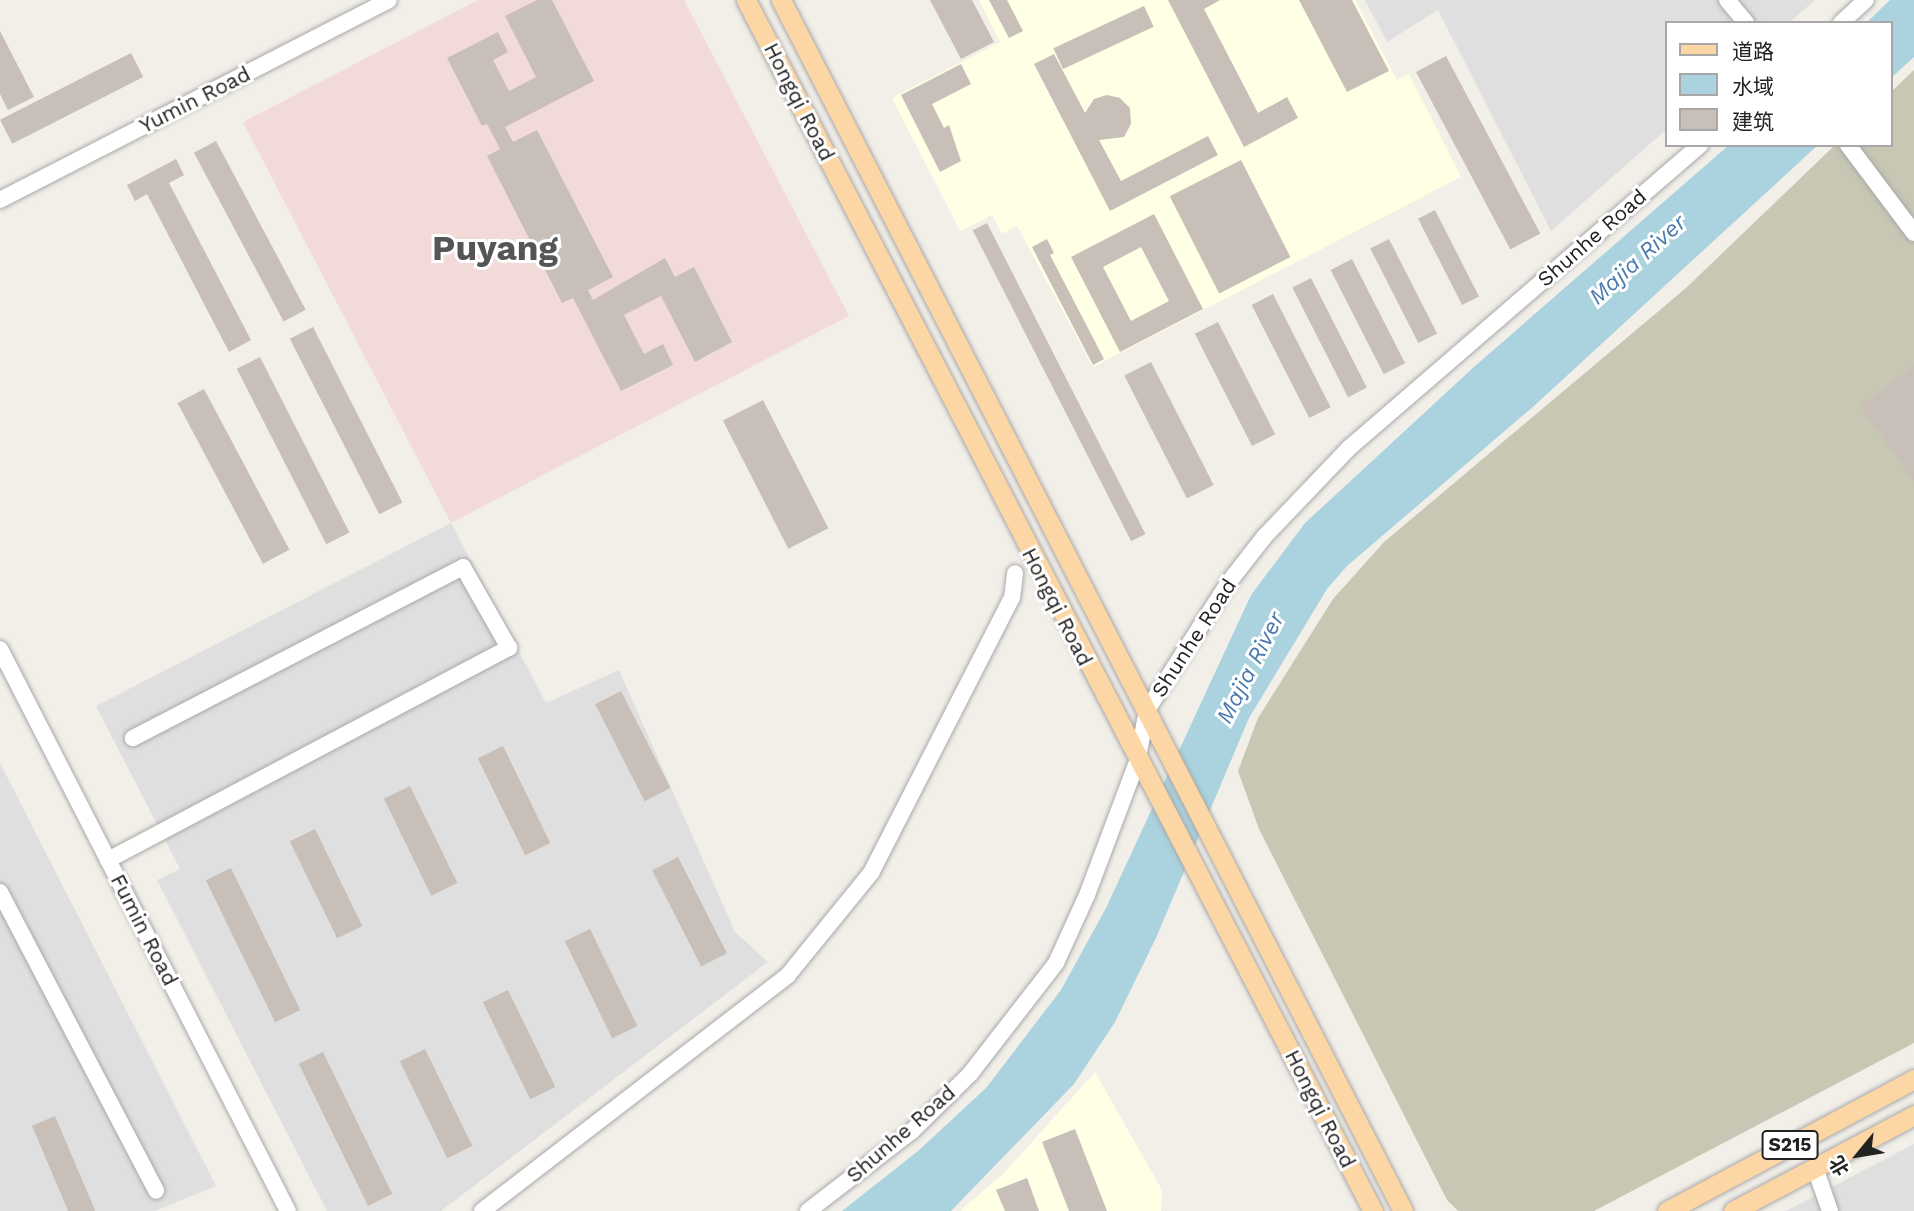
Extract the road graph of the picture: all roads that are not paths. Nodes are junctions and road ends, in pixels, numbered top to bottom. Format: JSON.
{"nodes":[{"id":1,"x":389,"y":0,"type":"edge"},
{"id":2,"x":746,"y":0,"type":"edge"},
{"id":3,"x":781,"y":0,"type":"edge"},
{"id":4,"x":1727,"y":0,"type":"edge"},
{"id":5,"x":1866,"y":0,"type":"edge"},
{"id":6,"x":1744,"y":21,"type":"edge"},
{"id":7,"x":1843,"y":21,"type":"edge"},
{"id":8,"x":1698,"y":147,"type":"edge"},
{"id":9,"x":1850,"y":147,"type":"edge"},
{"id":10,"x":0,"y":200,"type":"edge"},
{"id":11,"x":1911,"y":223,"type":"edge"},
{"id":12,"x":975,"y":376,"type":"junction"},
{"id":13,"x":946,"y":391,"type":"junction"},
{"id":14,"x":1015,"y":573,"type":"dead end"},
{"id":15,"x":0,"y":649,"type":"edge"},
{"id":16,"x":1147,"y":710,"type":"junction"},
{"id":17,"x":133,"y":738,"type":"dead end"},
{"id":18,"x":1137,"y":762,"type":"junction"},
{"id":19,"x":108,"y":860,"type":"junction"},
{"id":20,"x":0,"y":892,"type":"edge"},
{"id":21,"x":1914,"y":1079,"type":"edge"},
{"id":22,"x":1914,"y":1115,"type":"edge"},
{"id":23,"x":1815,"y":1168,"type":"junction"},
{"id":24,"x":156,"y":1191,"type":"dead end"},
{"id":25,"x":1403,"y":1207,"type":"edge"},
{"id":26,"x":288,"y":1211,"type":"edge"},
{"id":27,"x":482,"y":1211,"type":"edge"},
{"id":28,"x":808,"y":1211,"type":"edge"},
{"id":29,"x":1373,"y":1211,"type":"edge"},
{"id":30,"x":1667,"y":1211,"type":"edge"},
{"id":31,"x":1733,"y":1211,"type":"edge"},
{"id":32,"x":1830,"y":1211,"type":"edge"}],
"edges":[{"from":1,"to":10,"type":"street","name":"Yumin Road"},
{"from":2,"to":13,"type":"main road","name":"Hongqi Road"},
{"from":3,"to":12,"type":"main road","name":"Hongqi Road"},
{"from":4,"to":6,"type":"street"},
{"from":5,"to":7,"type":"street"},
{"from":8,"to":16,"type":"street","name":"Shunhe Road"},
{"from":9,"to":11,"type":"street"},
{"from":12,"to":13,"type":"main road"},
{"from":12,"to":16,"type":"main road","name":"Hongqi Road"},
{"from":13,"to":18,"type":"main road","name":"Hongqi Road"},
{"from":14,"to":27,"type":"street"},
{"from":15,"to":19,"type":"street","name":"Fumin Road"},
{"from":16,"to":18,"type":"street","name":"Shunhe Road"},
{"from":16,"to":25,"type":"main road","name":"Hongqi Road"},
{"from":17,"to":19,"type":"street"},
{"from":18,"to":28,"type":"street","name":"Shunhe Road"},
{"from":18,"to":29,"type":"main road","name":"Hongqi Road"},
{"from":19,"to":26,"type":"street","name":"Fumin Road"},
{"from":20,"to":24,"type":"street"},
{"from":21,"to":30,"type":"main road","number":"S215"},
{"from":22,"to":23,"type":"main road","number":"S215"},
{"from":23,"to":31,"type":"main road","number":"S215"},
{"from":23,"to":32,"type":"street"}]}
